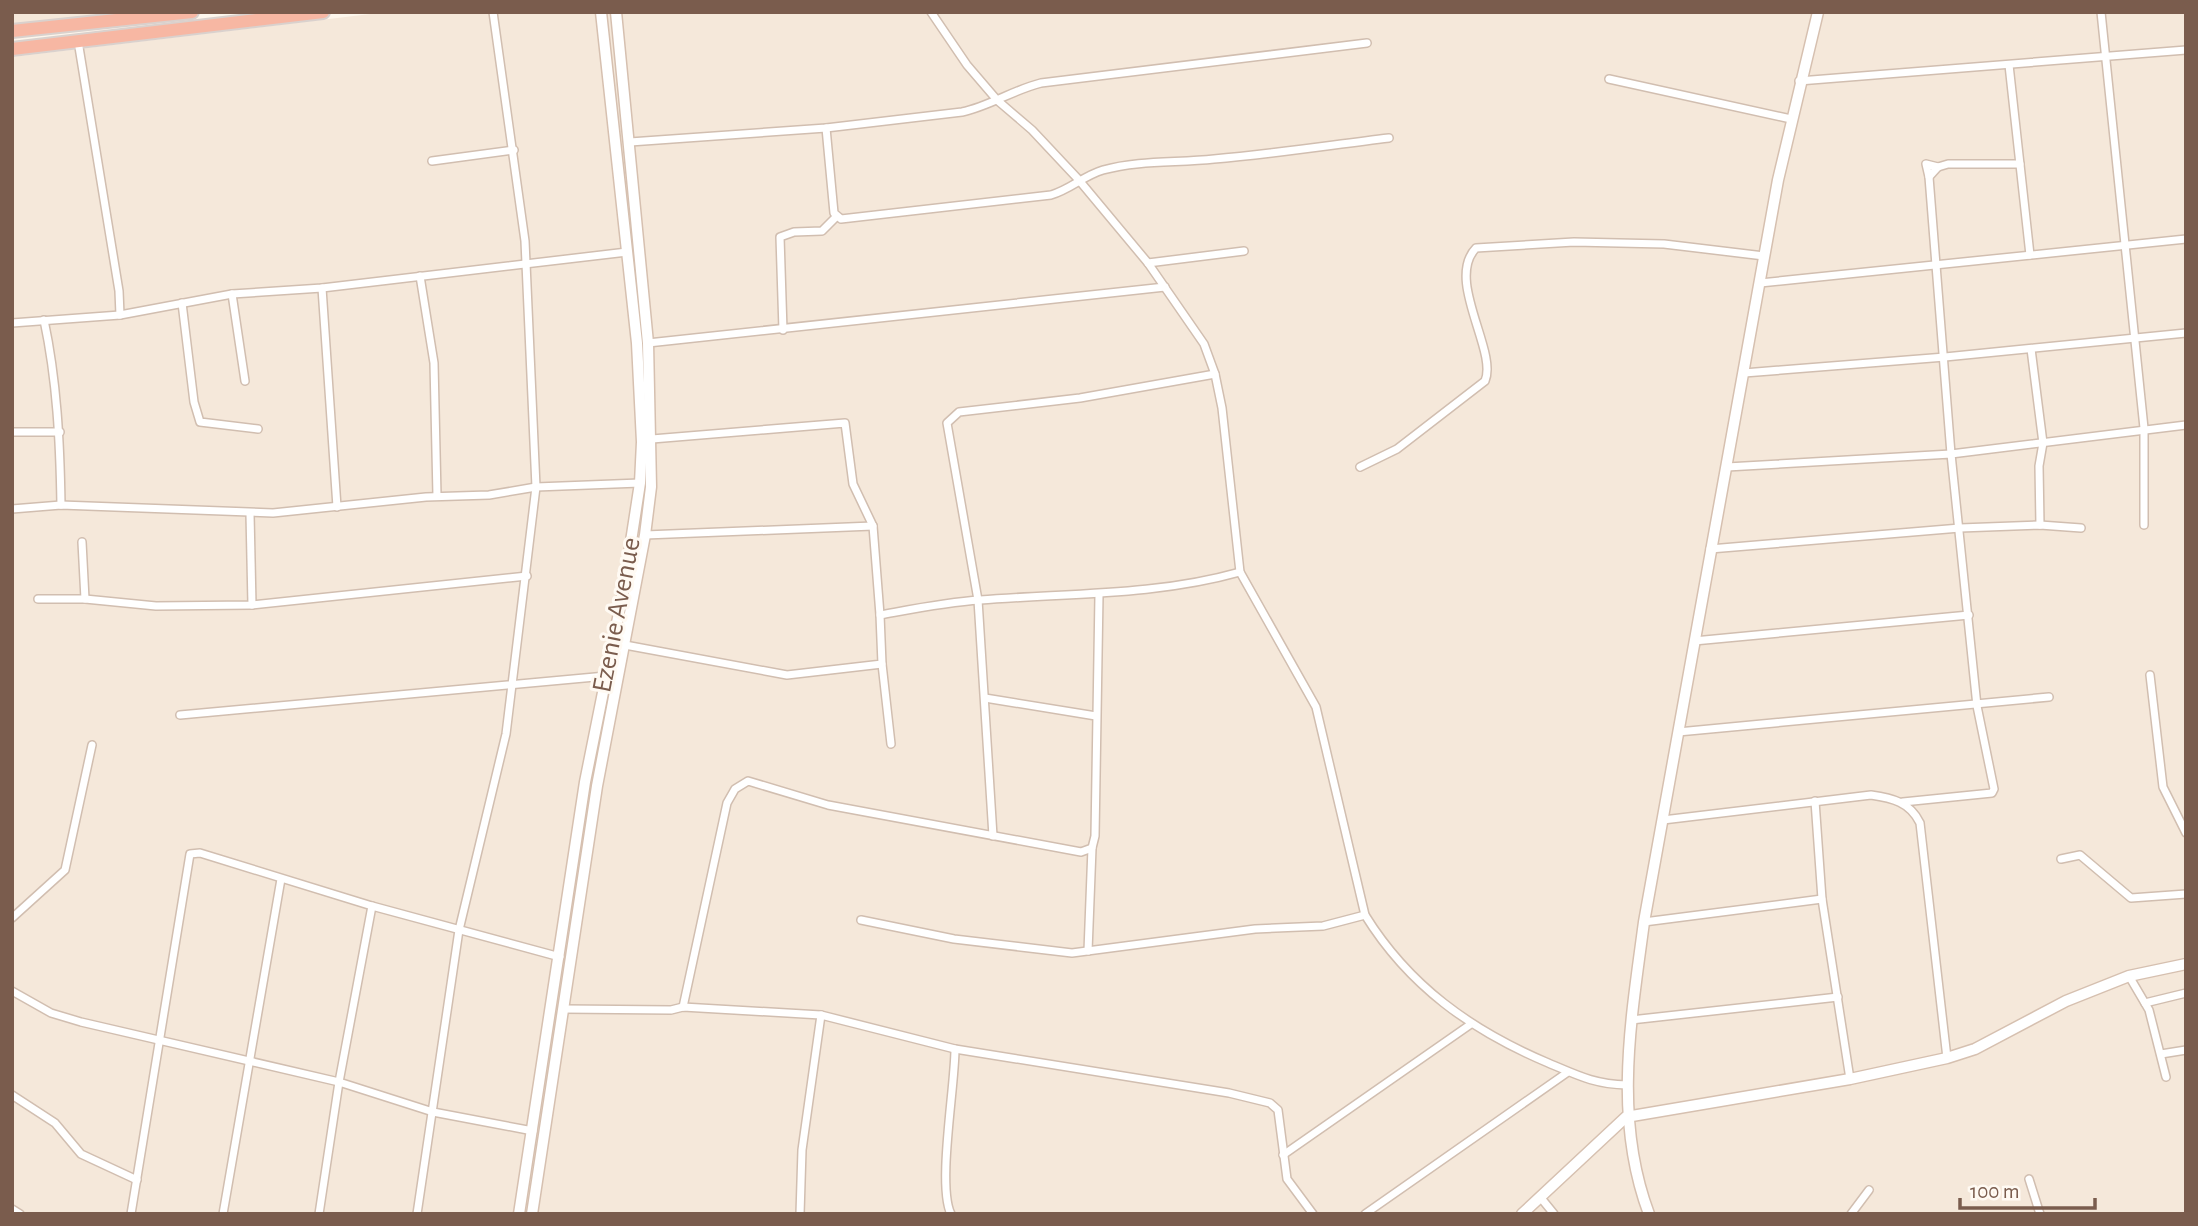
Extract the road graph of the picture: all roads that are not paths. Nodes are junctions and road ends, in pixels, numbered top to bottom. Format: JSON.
{"nodes":[{"id":1,"x":192,"y":12,"type":"edge"},
{"id":2,"x":323,"y":12,"type":"edge"},
{"id":3,"x":493,"y":12,"type":"edge"},
{"id":4,"x":601,"y":12,"type":"edge"},
{"id":5,"x":616,"y":12,"type":"edge"},
{"id":6,"x":931,"y":12,"type":"edge"},
{"id":7,"x":1818,"y":12,"type":"edge"},
{"id":8,"x":2101,"y":12,"type":"edge"},
{"id":9,"x":185,"y":13,"type":"edge"},
{"id":10,"x":27,"y":29,"type":"junction"},
{"id":11,"x":12,"y":31,"type":"edge"},
{"id":12,"x":78,"y":41,"type":"junction"},
{"id":13,"x":1367,"y":43,"type":"dead end"},
{"id":14,"x":34,"y":46,"type":"junction"},
{"id":15,"x":12,"y":49,"type":"edge"},
{"id":16,"x":2186,"y":50,"type":"edge"},
{"id":17,"x":2104,"y":55,"type":"junction"},
{"id":18,"x":2009,"y":65,"type":"junction"},
{"id":19,"x":1609,"y":79,"type":"dead end"},
{"id":20,"x":1799,"y":80,"type":"junction"},
{"id":21,"x":997,"y":100,"type":"junction"},
{"id":22,"x":1791,"y":119,"type":"junction"},
{"id":23,"x":826,"y":128,"type":"junction"},
{"id":24,"x":1389,"y":138,"type":"dead end"},
{"id":25,"x":630,"y":142,"type":"junction"},
{"id":26,"x":514,"y":150,"type":"junction"},
{"id":27,"x":432,"y":161,"type":"dead end"},
{"id":28,"x":2020,"y":164,"type":"junction"},
{"id":29,"x":1078,"y":179,"type":"junction"},
{"id":30,"x":836,"y":217,"type":"junction"},
{"id":31,"x":2186,"y":239,"type":"edge"},
{"id":32,"x":2124,"y":245,"type":"junction"},
{"id":33,"x":1244,"y":251,"type":"dead end"},
{"id":34,"x":627,"y":253,"type":"junction"},
{"id":35,"x":2030,"y":255,"type":"junction"},
{"id":36,"x":1764,"y":256,"type":"junction"},
{"id":37,"x":1148,"y":263,"type":"junction"},
{"id":38,"x":1936,"y":263,"type":"junction"},
{"id":39,"x":524,"y":264,"type":"junction"},
{"id":40,"x":420,"y":276,"type":"junction"},
{"id":41,"x":1760,"y":283,"type":"junction"},
{"id":42,"x":1166,"y":287,"type":"junction"},
{"id":43,"x":322,"y":288,"type":"junction"},
{"id":44,"x":232,"y":294,"type":"junction"},
{"id":45,"x":182,"y":303,"type":"junction"},
{"id":46,"x":120,"y":315,"type":"junction"},
{"id":47,"x":44,"y":320,"type":"junction"},
{"id":48,"x":12,"y":323,"type":"edge"},
{"id":49,"x":783,"y":330,"type":"junction"},
{"id":50,"x":2186,"y":333,"type":"edge"},
{"id":51,"x":2134,"y":339,"type":"junction"},
{"id":52,"x":648,"y":343,"type":"junction"},
{"id":53,"x":2031,"y":349,"type":"junction"},
{"id":54,"x":1945,"y":357,"type":"junction"},
{"id":55,"x":1744,"y":373,"type":"junction"},
{"id":56,"x":1216,"y":374,"type":"junction"},
{"id":57,"x":245,"y":381,"type":"dead end"},
{"id":58,"x":2186,"y":425,"type":"edge"},
{"id":59,"x":2144,"y":428,"type":"junction"},
{"id":60,"x":258,"y":429,"type":"dead end"},
{"id":61,"x":12,"y":432,"type":"edge"},
{"id":62,"x":60,"y":432,"type":"junction"},
{"id":63,"x":652,"y":439,"type":"junction"},
{"id":64,"x":2043,"y":443,"type":"junction"},
{"id":65,"x":1951,"y":454,"type":"junction"},
{"id":66,"x":1360,"y":467,"type":"dead end"},
{"id":67,"x":1727,"y":467,"type":"junction"},
{"id":68,"x":640,"y":483,"type":"junction"},
{"id":69,"x":536,"y":487,"type":"junction"},
{"id":70,"x":438,"y":496,"type":"junction"},
{"id":71,"x":61,"y":505,"type":"junction"},
{"id":72,"x":337,"y":507,"type":"junction"},
{"id":73,"x":12,"y":509,"type":"edge"},
{"id":74,"x":250,"y":514,"type":"junction"},
{"id":75,"x":2040,"y":525,"type":"junction"},
{"id":76,"x":2144,"y":525,"type":"dead end"},
{"id":77,"x":873,"y":526,"type":"junction"},
{"id":78,"x":1960,"y":528,"type":"junction"},
{"id":79,"x":2081,"y":528,"type":"dead end"},
{"id":80,"x":645,"y":535,"type":"junction"},
{"id":81,"x":82,"y":542,"type":"dead end"},
{"id":82,"x":1710,"y":549,"type":"junction"},
{"id":83,"x":1240,"y":572,"type":"junction"},
{"id":84,"x":527,"y":576,"type":"junction"},
{"id":85,"x":1099,"y":595,"type":"junction"},
{"id":86,"x":38,"y":599,"type":"dead end"},
{"id":87,"x":85,"y":599,"type":"junction"},
{"id":88,"x":978,"y":600,"type":"junction"},
{"id":89,"x":252,"y":605,"type":"junction"},
{"id":90,"x":880,"y":615,"type":"junction"},
{"id":91,"x":1969,"y":615,"type":"junction"},
{"id":92,"x":1694,"y":641,"type":"junction"},
{"id":93,"x":625,"y":645,"type":"junction"},
{"id":94,"x":882,"y":664,"type":"junction"},
{"id":95,"x":2150,"y":675,"type":"dead end"},
{"id":96,"x":606,"y":676,"type":"junction"},
{"id":97,"x":513,"y":685,"type":"junction"},
{"id":98,"x":2049,"y":697,"type":"dead end"},
{"id":99,"x":985,"y":698,"type":"junction"},
{"id":100,"x":1976,"y":706,"type":"junction"},
{"id":101,"x":180,"y":715,"type":"dead end"},
{"id":102,"x":1096,"y":716,"type":"junction"},
{"id":103,"x":597,"y":719,"type":"junction"},
{"id":104,"x":611,"y":720,"type":"junction"},
{"id":105,"x":1678,"y":732,"type":"junction"},
{"id":106,"x":891,"y":744,"type":"dead end"},
{"id":107,"x":92,"y":745,"type":"dead end"},
{"id":108,"x":1815,"y":801,"type":"junction"},
{"id":109,"x":1903,"y":802,"type":"junction"},
{"id":110,"x":1663,"y":820,"type":"junction"},
{"id":111,"x":2186,"y":833,"type":"edge"},
{"id":112,"x":993,"y":836,"type":"junction"},
{"id":113,"x":1092,"y":848,"type":"junction"},
{"id":114,"x":2062,"y":859,"type":"dead end"},
{"id":115,"x":281,"y":879,"type":"junction"},
{"id":116,"x":2186,"y":894,"type":"edge"},
{"id":117,"x":1822,"y":899,"type":"junction"},
{"id":118,"x":372,"y":906,"type":"junction"},
{"id":119,"x":1366,"y":915,"type":"junction"},
{"id":120,"x":12,"y":918,"type":"edge"},
{"id":121,"x":861,"y":920,"type":"dead end"},
{"id":122,"x":1644,"y":922,"type":"junction"},
{"id":123,"x":459,"y":930,"type":"junction"},
{"id":124,"x":1088,"y":951,"type":"junction"},
{"id":125,"x":561,"y":957,"type":"junction"},
{"id":126,"x":2186,"y":964,"type":"edge"},
{"id":127,"x":2129,"y":976,"type":"junction"},
{"id":128,"x":12,"y":991,"type":"edge"},
{"id":129,"x":2186,"y":993,"type":"edge"},
{"id":130,"x":1838,"y":997,"type":"junction"},
{"id":131,"x":2145,"y":1003,"type":"junction"},
{"id":132,"x":683,"y":1007,"type":"junction"},
{"id":133,"x":564,"y":1009,"type":"junction"},
{"id":134,"x":821,"y":1015,"type":"junction"},
{"id":135,"x":1631,"y":1020,"type":"junction"},
{"id":136,"x":1471,"y":1024,"type":"junction"},
{"id":137,"x":162,"y":1040,"type":"junction"},
{"id":138,"x":955,"y":1049,"type":"junction"},
{"id":139,"x":2186,"y":1050,"type":"edge"},
{"id":140,"x":2161,"y":1054,"type":"junction"},
{"id":141,"x":1947,"y":1058,"type":"junction"},
{"id":142,"x":247,"y":1063,"type":"junction"},
{"id":143,"x":1568,"y":1072,"type":"junction"},
{"id":144,"x":2166,"y":1077,"type":"dead end"},
{"id":145,"x":1850,"y":1079,"type":"junction"},
{"id":146,"x":339,"y":1082,"type":"junction"},
{"id":147,"x":1628,"y":1085,"type":"junction"},
{"id":148,"x":12,"y":1095,"type":"edge"},
{"id":149,"x":433,"y":1112,"type":"junction"},
{"id":150,"x":1626,"y":1117,"type":"junction"},
{"id":151,"x":534,"y":1131,"type":"junction"},
{"id":152,"x":1283,"y":1155,"type":"junction"},
{"id":153,"x":2029,"y":1179,"type":"dead end"},
{"id":154,"x":137,"y":1180,"type":"junction"},
{"id":155,"x":1869,"y":1190,"type":"dead end"},
{"id":156,"x":1541,"y":1198,"type":"junction"},
{"id":157,"x":521,"y":1200,"type":"junction"},
{"id":158,"x":533,"y":1202,"type":"junction"},
{"id":159,"x":12,"y":1209,"type":"edge"},
{"id":160,"x":20,"y":1214,"type":"edge"},
{"id":161,"x":131,"y":1214,"type":"edge"},
{"id":162,"x":223,"y":1214,"type":"edge"},
{"id":163,"x":319,"y":1214,"type":"edge"},
{"id":164,"x":417,"y":1214,"type":"edge"},
{"id":165,"x":519,"y":1214,"type":"edge"},
{"id":166,"x":531,"y":1214,"type":"edge"},
{"id":167,"x":800,"y":1214,"type":"edge"},
{"id":168,"x":951,"y":1214,"type":"edge"},
{"id":169,"x":1313,"y":1214,"type":"edge"},
{"id":170,"x":1365,"y":1214,"type":"edge"},
{"id":171,"x":1522,"y":1214,"type":"edge"},
{"id":172,"x":1554,"y":1214,"type":"edge"},
{"id":173,"x":1649,"y":1214,"type":"edge"},
{"id":174,"x":1850,"y":1214,"type":"edge"},
{"id":175,"x":2040,"y":1214,"type":"edge"}],
"edges":[{"from":1,"to":9,"type":"highway"},
{"from":2,"to":12,"type":"highway"},
{"from":3,"to":26,"type":"street"},
{"from":4,"to":34,"type":"street","name":"Ezenie Avenue"},
{"from":5,"to":25,"type":"street","name":"Ezenie Avenue"},
{"from":6,"to":21,"type":"street"},
{"from":7,"to":20,"type":"street"},
{"from":8,"to":17,"type":"street"},
{"from":9,"to":10,"type":"highway"},
{"from":10,"to":11,"type":"highway"},
{"from":10,"to":14,"type":"highway"},
{"from":12,"to":14,"type":"highway"},
{"from":12,"to":46,"type":"street"},
{"from":13,"to":21,"type":"street"},
{"from":14,"to":15,"type":"highway"},
{"from":16,"to":17,"type":"street"},
{"from":17,"to":18,"type":"street"},
{"from":17,"to":32,"type":"street"},
{"from":18,"to":20,"type":"street"},
{"from":18,"to":28,"type":"street"},
{"from":19,"to":22,"type":"street"},
{"from":20,"to":22,"type":"street"},
{"from":21,"to":23,"type":"street"},
{"from":21,"to":29,"type":"street"},
{"from":22,"to":36,"type":"street"},
{"from":23,"to":25,"type":"street"},
{"from":23,"to":30,"type":"street"},
{"from":24,"to":29,"type":"street"},
{"from":25,"to":52,"type":"street","name":"Ezenie Avenue"},
{"from":26,"to":27,"type":"street"},
{"from":26,"to":39,"type":"street"},
{"from":28,"to":35,"type":"street"},
{"from":28,"to":38,"type":"street"},
{"from":29,"to":30,"type":"street"},
{"from":29,"to":37,"type":"street"},
{"from":30,"to":49,"type":"street"},
{"from":31,"to":32,"type":"street"},
{"from":32,"to":35,"type":"street"},
{"from":32,"to":51,"type":"street"},
{"from":33,"to":37,"type":"street"},
{"from":34,"to":39,"type":"street"},
{"from":34,"to":68,"type":"street","name":"Ezenie Avenue"},
{"from":35,"to":38,"type":"street"},
{"from":36,"to":41,"type":"street"},
{"from":36,"to":66,"type":"street"},
{"from":37,"to":42,"type":"street"},
{"from":38,"to":41,"type":"street"},
{"from":38,"to":54,"type":"street"},
{"from":39,"to":40,"type":"street"},
{"from":39,"to":69,"type":"street"},
{"from":40,"to":43,"type":"street"},
{"from":40,"to":70,"type":"street"},
{"from":41,"to":55,"type":"street"},
{"from":42,"to":49,"type":"street"},
{"from":42,"to":56,"type":"street"},
{"from":43,"to":44,"type":"street"},
{"from":43,"to":72,"type":"street"},
{"from":44,"to":45,"type":"street"},
{"from":44,"to":57,"type":"street"},
{"from":45,"to":46,"type":"street"},
{"from":45,"to":60,"type":"street"},
{"from":46,"to":47,"type":"street"},
{"from":47,"to":48,"type":"street"},
{"from":47,"to":62,"type":"street"},
{"from":49,"to":52,"type":"street"},
{"from":50,"to":51,"type":"street"},
{"from":51,"to":53,"type":"street"},
{"from":51,"to":59,"type":"street"},
{"from":52,"to":63,"type":"street","name":"Ezenie Avenue"},
{"from":53,"to":54,"type":"street"},
{"from":53,"to":64,"type":"street"},
{"from":54,"to":55,"type":"street"},
{"from":54,"to":65,"type":"street"},
{"from":55,"to":67,"type":"street"},
{"from":56,"to":83,"type":"street"},
{"from":56,"to":88,"type":"street"},
{"from":58,"to":59,"type":"street"},
{"from":59,"to":64,"type":"street"},
{"from":59,"to":76,"type":"street"},
{"from":61,"to":62,"type":"street"},
{"from":62,"to":71,"type":"street"},
{"from":63,"to":77,"type":"street"},
{"from":63,"to":80,"type":"street","name":"Ezenie Avenue"},
{"from":64,"to":65,"type":"street"},
{"from":64,"to":75,"type":"street"},
{"from":65,"to":67,"type":"street"},
{"from":65,"to":78,"type":"street"},
{"from":67,"to":82,"type":"street"},
{"from":68,"to":69,"type":"street"},
{"from":68,"to":96,"type":"street","name":"Ezenie Avenue"},
{"from":69,"to":70,"type":"street"},
{"from":69,"to":84,"type":"street"},
{"from":70,"to":72,"type":"street"},
{"from":71,"to":73,"type":"street"},
{"from":71,"to":74,"type":"street"},
{"from":72,"to":74,"type":"street"},
{"from":74,"to":89,"type":"street"},
{"from":75,"to":78,"type":"street"},
{"from":75,"to":79,"type":"street"},
{"from":77,"to":80,"type":"street"},
{"from":77,"to":90,"type":"street"},
{"from":78,"to":82,"type":"street"},
{"from":78,"to":91,"type":"street"},
{"from":80,"to":93,"type":"street","name":"Ezenie Avenue"},
{"from":81,"to":87,"type":"street"},
{"from":82,"to":92,"type":"street"},
{"from":83,"to":85,"type":"street"},
{"from":83,"to":119,"type":"street"},
{"from":84,"to":89,"type":"street"},
{"from":84,"to":97,"type":"street"},
{"from":85,"to":88,"type":"street"},
{"from":85,"to":102,"type":"street"},
{"from":86,"to":87,"type":"street"},
{"from":87,"to":89,"type":"street"},
{"from":88,"to":90,"type":"street"},
{"from":88,"to":99,"type":"street"},
{"from":90,"to":94,"type":"street"},
{"from":91,"to":92,"type":"street"},
{"from":91,"to":100,"type":"street"},
{"from":92,"to":105,"type":"street"},
{"from":93,"to":94,"type":"street"},
{"from":93,"to":104,"type":"street","name":"Ezenie Avenue"},
{"from":94,"to":106,"type":"street"},
{"from":95,"to":111,"type":"street"},
{"from":96,"to":97,"type":"street"},
{"from":96,"to":103,"type":"street","name":"Ezenie Avenue"},
{"from":97,"to":101,"type":"street"},
{"from":97,"to":123,"type":"street"},
{"from":98,"to":100,"type":"street"},
{"from":99,"to":102,"type":"street"},
{"from":99,"to":112,"type":"street"},
{"from":100,"to":105,"type":"street"},
{"from":100,"to":109,"type":"street"},
{"from":102,"to":113,"type":"street"},
{"from":103,"to":104,"type":"street"},
{"from":103,"to":125,"type":"street","name":"Ezenie Avenue"},
{"from":104,"to":133,"type":"street","name":"Ezenie Avenue"},
{"from":105,"to":110,"type":"street"},
{"from":107,"to":120,"type":"street"},
{"from":108,"to":109,"type":"street"},
{"from":108,"to":110,"type":"street"},
{"from":108,"to":117,"type":"street"},
{"from":109,"to":141,"type":"street"},
{"from":110,"to":122,"type":"street"},
{"from":112,"to":113,"type":"street"},
{"from":112,"to":132,"type":"street"},
{"from":113,"to":124,"type":"street"},
{"from":114,"to":116,"type":"street"},
{"from":115,"to":118,"type":"street"},
{"from":115,"to":137,"type":"street"},
{"from":115,"to":142,"type":"street"},
{"from":117,"to":122,"type":"street"},
{"from":117,"to":130,"type":"street"},
{"from":118,"to":123,"type":"street"},
{"from":118,"to":146,"type":"street"},
{"from":119,"to":124,"type":"street"},
{"from":119,"to":136,"type":"street"},
{"from":121,"to":124,"type":"street"},
{"from":122,"to":135,"type":"street"},
{"from":123,"to":125,"type":"street"},
{"from":123,"to":149,"type":"street"},
{"from":125,"to":151,"type":"street","name":"Ezenie Avenue"},
{"from":126,"to":127,"type":"street"},
{"from":127,"to":131,"type":"street"},
{"from":127,"to":141,"type":"street"},
{"from":128,"to":137,"type":"street"},
{"from":129,"to":131,"type":"street"},
{"from":130,"to":135,"type":"street"},
{"from":130,"to":145,"type":"street"},
{"from":131,"to":140,"type":"street"},
{"from":132,"to":133,"type":"street"},
{"from":132,"to":134,"type":"street"},
{"from":133,"to":158,"type":"street","name":"Ezenie Avenue"},
{"from":134,"to":138,"type":"street"},
{"from":134,"to":167,"type":"street"},
{"from":135,"to":147,"type":"street"},
{"from":136,"to":143,"type":"street"},
{"from":136,"to":152,"type":"street"},
{"from":137,"to":142,"type":"street"},
{"from":137,"to":154,"type":"street"},
{"from":138,"to":152,"type":"street"},
{"from":138,"to":168,"type":"street"},
{"from":139,"to":140,"type":"street"},
{"from":140,"to":144,"type":"street"},
{"from":141,"to":145,"type":"street"},
{"from":142,"to":146,"type":"street"},
{"from":142,"to":162,"type":"street"},
{"from":143,"to":147,"type":"street"},
{"from":143,"to":170,"type":"street"},
{"from":145,"to":150,"type":"street"},
{"from":146,"to":149,"type":"street"},
{"from":146,"to":163,"type":"street"},
{"from":147,"to":150,"type":"street"},
{"from":148,"to":154,"type":"street"},
{"from":149,"to":151,"type":"street"},
{"from":149,"to":164,"type":"street"},
{"from":150,"to":156,"type":"street"},
{"from":150,"to":173,"type":"street"},
{"from":151,"to":157,"type":"street","name":"Ezenie Avenue"},
{"from":152,"to":169,"type":"street"},
{"from":153,"to":175,"type":"street"},
{"from":154,"to":161,"type":"street"},
{"from":155,"to":174,"type":"street"},
{"from":156,"to":171,"type":"street"},
{"from":156,"to":172,"type":"street"},
{"from":157,"to":158,"type":"street"},
{"from":157,"to":165,"type":"street","name":"Ezenie Avenue"},
{"from":158,"to":166,"type":"street","name":"Ezenie Avenue"},
{"from":159,"to":160,"type":"street"}]}
